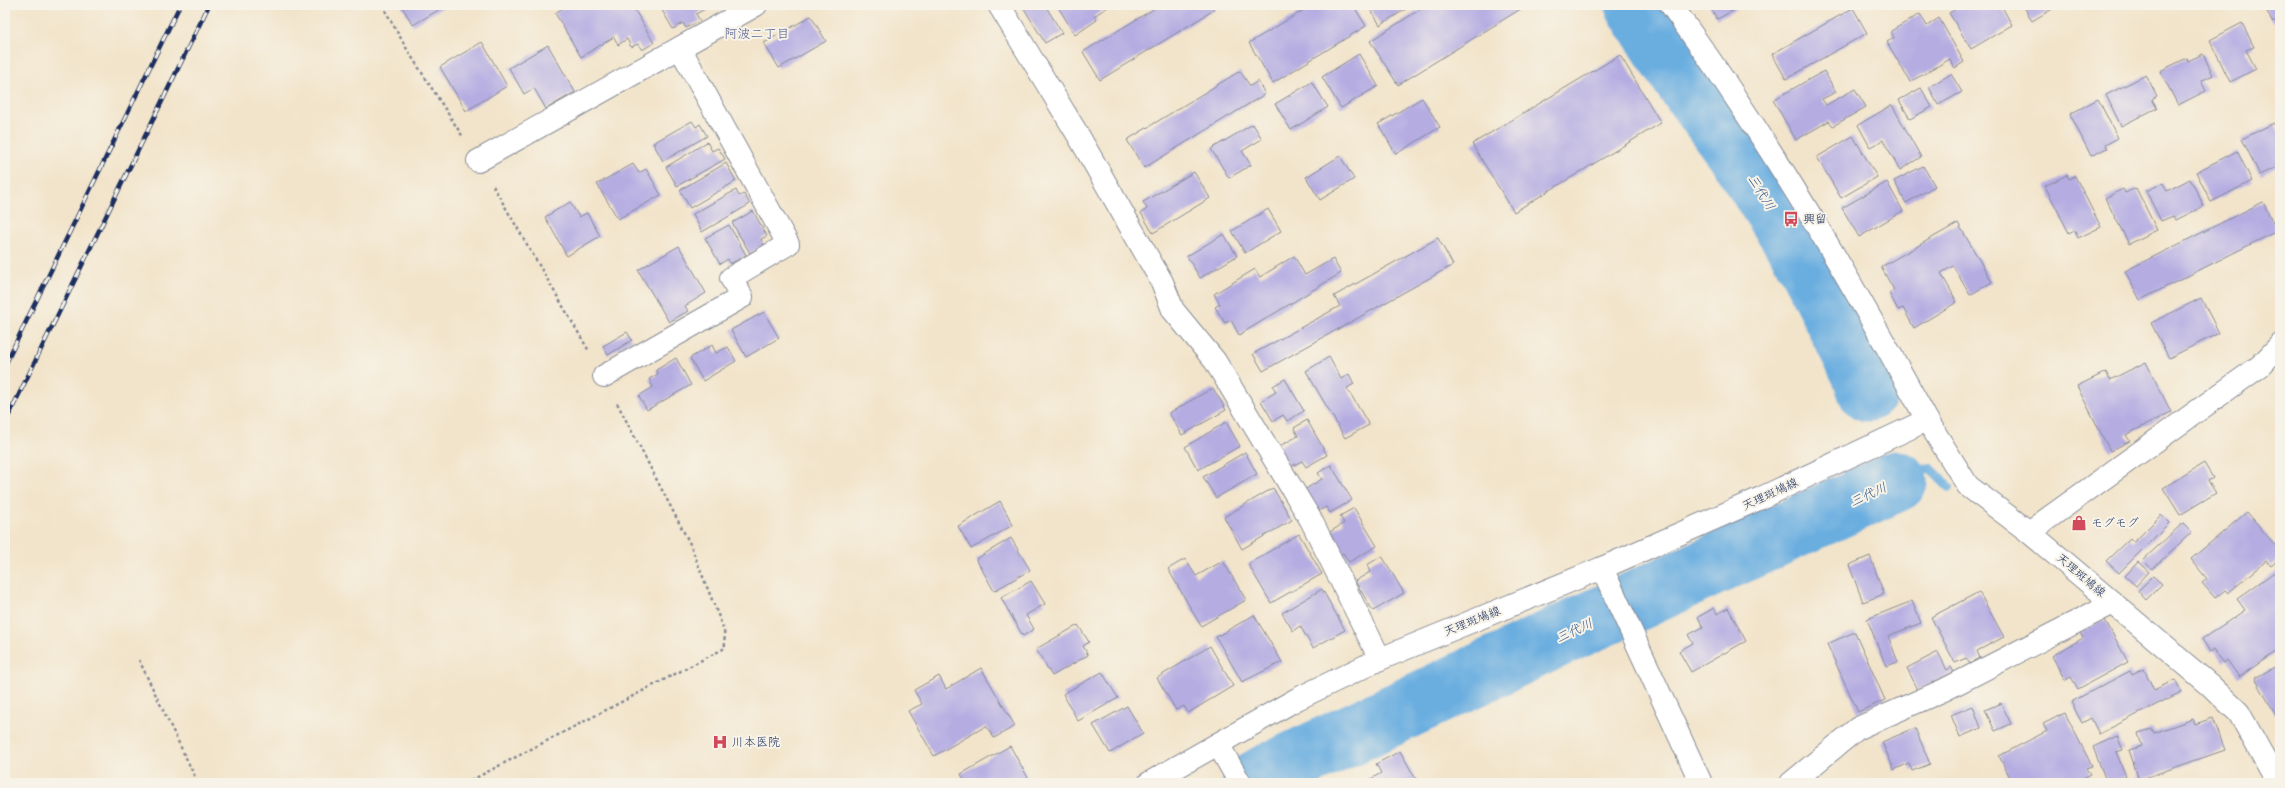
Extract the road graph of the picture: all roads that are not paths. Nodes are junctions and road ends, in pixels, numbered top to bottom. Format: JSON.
{"nodes":[{"id":1,"x":756,"y":5,"type":"edge"},
{"id":2,"x":999,"y":5,"type":"edge"},
{"id":3,"x":1671,"y":5,"type":"edge"},
{"id":4,"x":680,"y":48,"type":"junction"},
{"id":5,"x":478,"y":161,"type":"road end"},
{"id":6,"x":2280,"y":345,"type":"edge"},
{"id":7,"x":604,"y":376,"type":"road end"},
{"id":8,"x":1927,"y":420,"type":"junction"},
{"id":9,"x":2029,"y":532,"type":"junction"},
{"id":10,"x":1602,"y":568,"type":"junction"},
{"id":11,"x":2113,"y":603,"type":"junction"},
{"id":12,"x":1380,"y":659,"type":"junction"},
{"id":13,"x":1218,"y":744,"type":"junction"},
{"id":14,"x":1237,"y":778,"type":"edge"},
{"id":15,"x":1149,"y":783,"type":"edge"},
{"id":16,"x":1701,"y":783,"type":"edge"},
{"id":17,"x":1791,"y":783,"type":"edge"},
{"id":18,"x":2278,"y":783,"type":"edge"}],
"edges":[{"from":1,"to":4,"type":"street"},
{"from":2,"to":12,"type":"street"},
{"from":3,"to":8,"type":"street"},
{"from":4,"to":5,"type":"street"},
{"from":4,"to":7,"type":"street"},
{"from":6,"to":9,"type":"street"},
{"from":8,"to":9,"type":"street","name":"天理斑鳩線"},
{"from":8,"to":10,"type":"street","name":"天理斑鳩線"},
{"from":9,"to":11,"type":"street","name":"天理斑鳩線"},
{"from":10,"to":12,"type":"street","name":"天理斑鳩線"},
{"from":10,"to":16,"type":"street"},
{"from":11,"to":17,"type":"street"},
{"from":11,"to":18,"type":"street","name":"天理斑鳩線"},
{"from":12,"to":13,"type":"street","name":"天理斑鳩線"},
{"from":13,"to":14,"type":"street"},
{"from":13,"to":15,"type":"street","name":"天理斑鳩線"}]}
